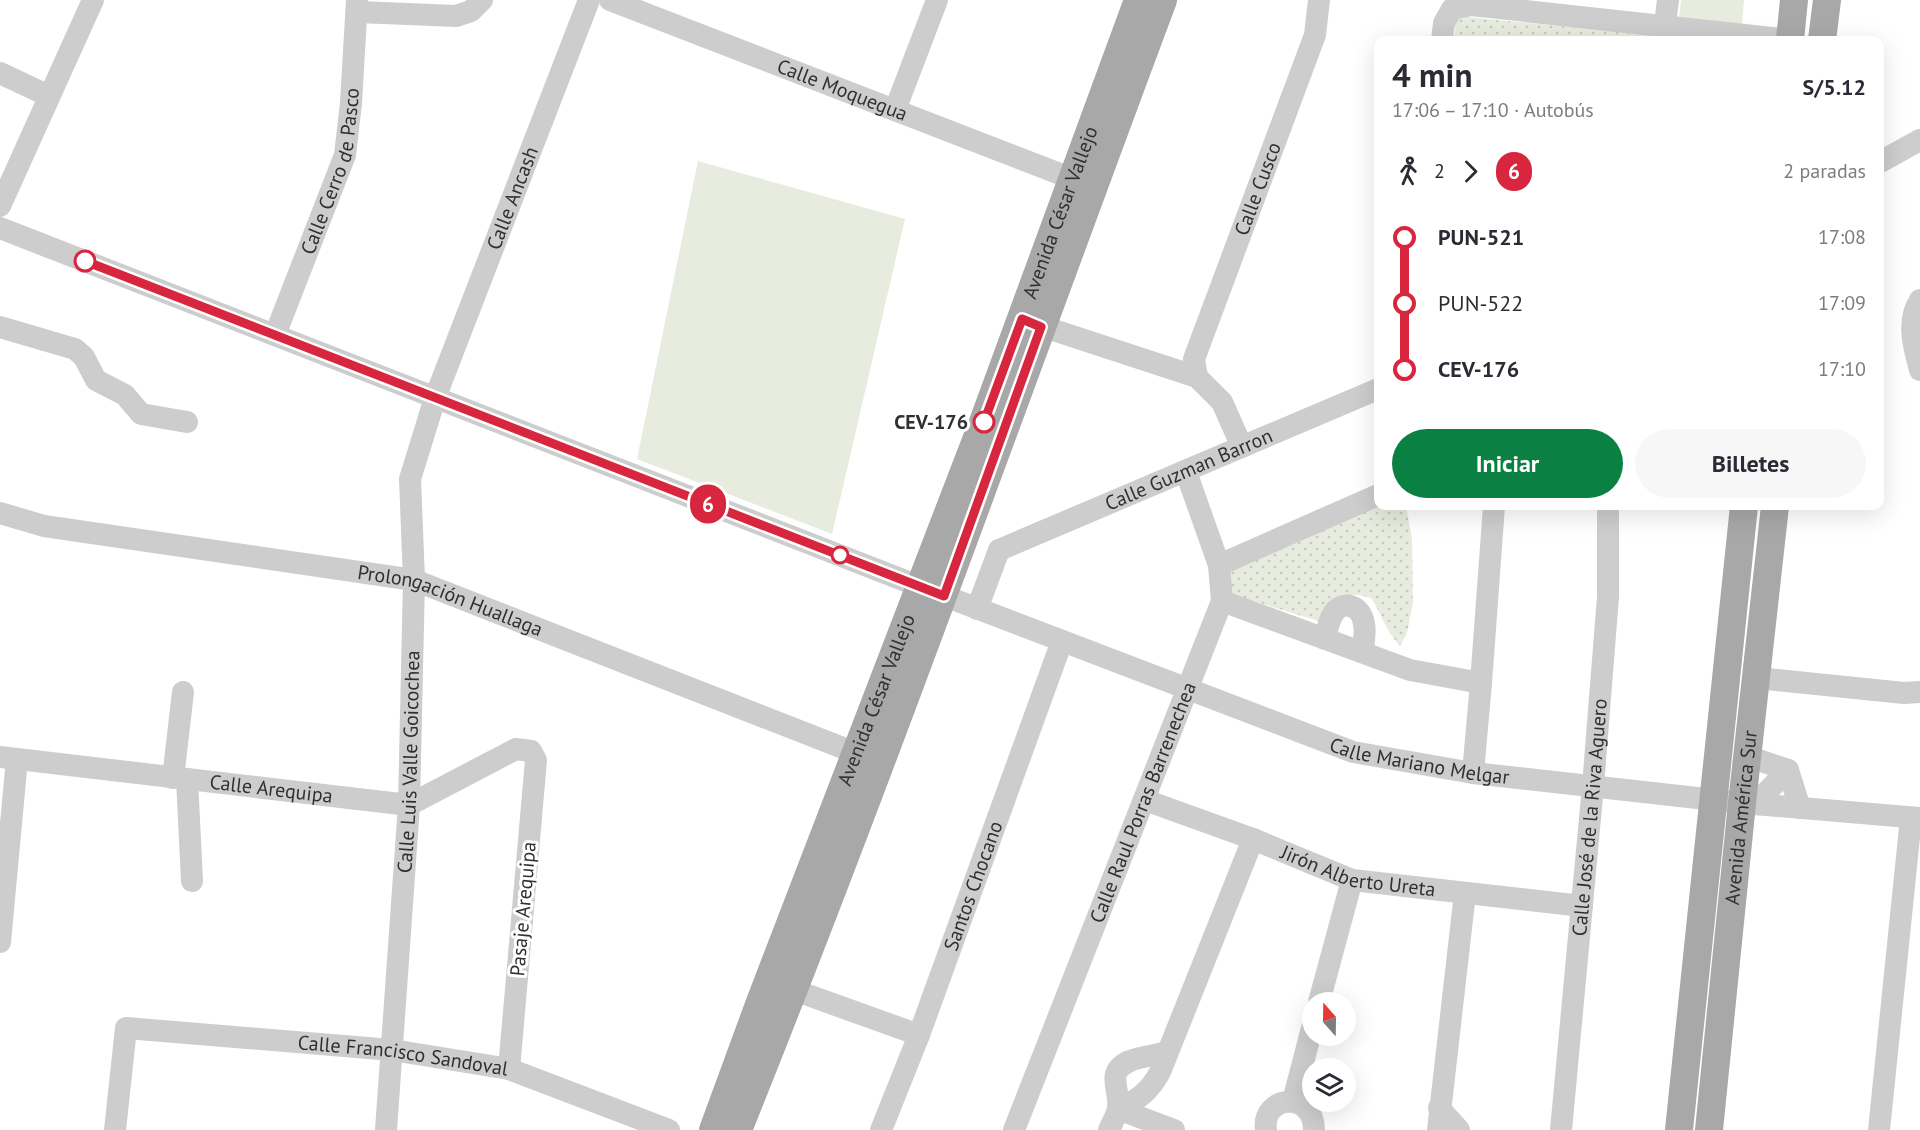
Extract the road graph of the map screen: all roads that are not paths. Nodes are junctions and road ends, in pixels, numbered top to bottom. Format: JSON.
{"nodes":[{"id":1,"x":93,"y":0,"type":"edge"},
{"id":2,"x":482,"y":0,"type":"edge"},
{"id":3,"x":589,"y":0,"type":"edge"},
{"id":4,"x":610,"y":0,"type":"edge"},
{"id":5,"x":937,"y":0,"type":"edge"},
{"id":6,"x":1138,"y":0,"type":"edge"},
{"id":7,"x":1163,"y":0,"type":"edge"},
{"id":8,"x":1319,"y":0,"type":"edge"},
{"id":9,"x":1668,"y":0,"type":"edge"},
{"id":10,"x":1794,"y":0,"type":"edge"},
{"id":11,"x":1827,"y":0,"type":"edge"},
{"id":12,"x":357,"y":6,"type":"edge"},
{"id":13,"x":457,"y":8,"type":"edge"},
{"id":14,"x":1664,"y":33,"type":"edge"},
{"id":15,"x":1442,"y":36,"type":"edge"},
{"id":16,"x":1718,"y":36,"type":"edge"},
{"id":17,"x":1790,"y":36,"type":"edge"},
{"id":18,"x":1822,"y":36,"type":"edge"},
{"id":19,"x":0,"y":73,"type":"edge"},
{"id":20,"x":49,"y":96,"type":"junction"},
{"id":21,"x":895,"y":110,"type":"junction"},
{"id":22,"x":1099,"y":138,"type":"junction"},
{"id":23,"x":1920,"y":140,"type":"edge"},
{"id":24,"x":1884,"y":160,"type":"edge"},
{"id":25,"x":1073,"y":179,"type":"junction"},
{"id":26,"x":0,"y":206,"type":"edge"},
{"id":27,"x":0,"y":228,"type":"edge"},
{"id":28,"x":1920,"y":300,"type":"edge"},
{"id":29,"x":1032,"y":323,"type":"junction"},
{"id":30,"x":0,"y":327,"type":"edge"},
{"id":31,"x":275,"y":335,"type":"junction"},
{"id":32,"x":1920,"y":370,"type":"edge"},
{"id":33,"x":1197,"y":377,"type":"junction"},
{"id":34,"x":1374,"y":391,"type":"edge"},
{"id":35,"x":435,"y":398,"type":"junction"},
{"id":36,"x":187,"y":422,"type":"dead end"},
{"id":37,"x":1242,"y":447,"type":"junction"},
{"id":38,"x":1186,"y":472,"type":"junction"},
{"id":39,"x":1374,"y":497,"type":"edge"},
{"id":40,"x":1494,"y":510,"type":"edge"},
{"id":41,"x":1608,"y":510,"type":"edge"},
{"id":42,"x":1744,"y":510,"type":"edge"},
{"id":43,"x":1775,"y":510,"type":"edge"},
{"id":44,"x":0,"y":513,"type":"edge"},
{"id":45,"x":957,"y":526,"type":"junction"},
{"id":46,"x":999,"y":550,"type":"junction"},
{"id":47,"x":1220,"y":565,"type":"junction"},
{"id":48,"x":414,"y":580,"type":"junction"},
{"id":49,"x":932,"y":592,"type":"junction"},
{"id":50,"x":1222,"y":601,"type":"junction"},
{"id":51,"x":977,"y":609,"type":"junction"},
{"id":52,"x":1325,"y":639,"type":"junction"},
{"id":53,"x":1062,"y":641,"type":"junction"},
{"id":54,"x":1362,"y":652,"type":"junction"},
{"id":55,"x":1757,"y":678,"type":"junction"},
{"id":56,"x":1481,"y":682,"type":"junction"},
{"id":57,"x":1187,"y":689,"type":"junction"},
{"id":58,"x":183,"y":692,"type":"dead end"},
{"id":59,"x":1920,"y":692,"type":"edge"},
{"id":60,"x":1747,"y":756,"type":"junction"},
{"id":61,"x":9,"y":758,"type":"edge"},
{"id":62,"x":868,"y":758,"type":"junction"},
{"id":63,"x":1788,"y":770,"type":"junction"},
{"id":64,"x":1473,"y":773,"type":"junction"},
{"id":65,"x":180,"y":778,"type":"junction"},
{"id":66,"x":1593,"y":786,"type":"junction"},
{"id":67,"x":1145,"y":800,"type":"junction"},
{"id":68,"x":1737,"y":802,"type":"junction"},
{"id":69,"x":409,"y":805,"type":"junction"},
{"id":70,"x":1800,"y":808,"type":"junction"},
{"id":71,"x":1916,"y":818,"type":"edge"},
{"id":72,"x":1253,"y":839,"type":"junction"},
{"id":73,"x":1352,"y":880,"type":"junction"},
{"id":74,"x":192,"y":881,"type":"dead end"},
{"id":75,"x":1465,"y":892,"type":"junction"},
{"id":76,"x":1582,"y":906,"type":"junction"},
{"id":77,"x":0,"y":942,"type":"edge"},
{"id":78,"x":794,"y":990,"type":"junction"},
{"id":79,"x":1322,"y":992,"type":"edge"},
{"id":80,"x":919,"y":1035,"type":"junction"},
{"id":81,"x":1307,"y":1046,"type":"edge"},
{"id":82,"x":392,"y":1050,"type":"junction"},
{"id":83,"x":1167,"y":1052,"type":"junction"},
{"id":84,"x":509,"y":1069,"type":"junction"},
{"id":85,"x":1293,"y":1101,"type":"junction"},
{"id":86,"x":1118,"y":1109,"type":"junction"},
{"id":87,"x":1438,"y":1119,"type":"edge"},
{"id":88,"x":115,"y":1130,"type":"edge"},
{"id":89,"x":386,"y":1130,"type":"edge"},
{"id":90,"x":669,"y":1130,"type":"edge"},
{"id":91,"x":713,"y":1130,"type":"edge"},
{"id":92,"x":738,"y":1130,"type":"edge"},
{"id":93,"x":881,"y":1130,"type":"edge"},
{"id":94,"x":1014,"y":1130,"type":"edge"},
{"id":95,"x":1108,"y":1130,"type":"edge"},
{"id":96,"x":1174,"y":1130,"type":"edge"},
{"id":97,"x":1266,"y":1130,"type":"edge"},
{"id":98,"x":1314,"y":1130,"type":"edge"},
{"id":99,"x":1459,"y":1130,"type":"edge"},
{"id":100,"x":1561,"y":1130,"type":"edge"},
{"id":101,"x":1679,"y":1130,"type":"edge"},
{"id":102,"x":1709,"y":1130,"type":"edge"},
{"id":103,"x":1879,"y":1130,"type":"edge"}],
"edges":[{"from":1,"to":20,"type":"street"},
{"from":2,"to":13,"type":"street"},
{"from":3,"to":35,"type":"street","name":"Calle Ancash"},
{"from":4,"to":21,"type":"street","name":"Calle Moquegua"},
{"from":5,"to":21,"type":"street"},
{"from":6,"to":22,"type":"main road","name":"Avenida César Vallejo"},
{"from":7,"to":22,"type":"main road","name":"Avenida César Vallejo"},
{"from":8,"to":33,"type":"street","name":"Calle Cusco"},
{"from":9,"to":14,"type":"street"},
{"from":10,"to":17,"type":"main road"},
{"from":11,"to":18,"type":"main road"},
{"from":12,"to":13,"type":"street"},
{"from":12,"to":31,"type":"street","name":"Calle Cerro de Pasco"},
{"from":14,"to":15,"type":"street"},
{"from":14,"to":16,"type":"street"},
{"from":19,"to":20,"type":"street"},
{"from":20,"to":26,"type":"street"},
{"from":21,"to":25,"type":"street","name":"Calle Moquegua"},
{"from":22,"to":25,"type":"main road","name":"Avenida César Vallejo"},
{"from":22,"to":29,"type":"main road","name":"Avenida César Vallejo"},
{"from":23,"to":24,"type":"street"},
{"from":25,"to":29,"type":"main road","name":"Avenida César Vallejo"},
{"from":27,"to":31,"type":"street","name":"Calle Mariano Melgar"},
{"from":28,"to":32,"type":"street"},
{"from":29,"to":33,"type":"street"},
{"from":29,"to":45,"type":"main road","name":"Avenida César Vallejo"},
{"from":30,"to":36,"type":"street"},
{"from":31,"to":35,"type":"street","name":"Calle Mariano Melgar"},
{"from":33,"to":37,"type":"street"},
{"from":34,"to":37,"type":"street","name":"Calle Guzman Barron"},
{"from":35,"to":48,"type":"street","name":"Calle Luis Valle Goicochea"},
{"from":35,"to":49,"type":"street","name":"Calle Mariano Melgar"},
{"from":37,"to":38,"type":"street","name":"Calle Guzman Barron"},
{"from":38,"to":46,"type":"street","name":"Calle Guzman Barron"},
{"from":38,"to":47,"type":"street","name":"Calle Raul Porras Barrenechea"},
{"from":39,"to":47,"type":"street"},
{"from":40,"to":56,"type":"street"},
{"from":41,"to":66,"type":"street","name":"Calle José de la Riva Aguero"},
{"from":42,"to":68,"type":"main road","name":"Avenida América Sur"},
{"from":43,"to":55,"type":"main road","name":"Avenida América Sur"},
{"from":44,"to":48,"type":"street","name":"Prolongación Huallaga"},
{"from":45,"to":46,"type":"street"},
{"from":45,"to":49,"type":"main road","name":"Avenida César Vallejo"},
{"from":46,"to":51,"type":"street"},
{"from":47,"to":50,"type":"street","name":"Calle Raul Porras Barrenechea"},
{"from":48,"to":62,"type":"street","name":"Prolongación Huallaga"},
{"from":48,"to":69,"type":"street","name":"Calle Luis Valle Goicochea"},
{"from":49,"to":51,"type":"street","name":"Calle Mariano Melgar"},
{"from":49,"to":62,"type":"main road","name":"Avenida César Vallejo"},
{"from":50,"to":52,"type":"street"},
{"from":50,"to":57,"type":"street","name":"Calle Raul Porras Barrenechea"},
{"from":51,"to":53,"type":"street","name":"Calle Mariano Melgar"},
{"from":52,"to":54,"type":"street"},
{"from":52,"to":54,"type":"street"},
{"from":53,"to":57,"type":"street","name":"Calle Mariano Melgar"},
{"from":53,"to":80,"type":"street","name":"Santos Chocano"},
{"from":54,"to":56,"type":"street"},
{"from":55,"to":59,"type":"street"},
{"from":55,"to":60,"type":"main road","name":"Avenida América Sur"},
{"from":56,"to":64,"type":"street"},
{"from":57,"to":64,"type":"street","name":"Calle Mariano Melgar"},
{"from":57,"to":67,"type":"street","name":"Calle Raul Porras Barrenechea"},
{"from":58,"to":65,"type":"street"},
{"from":60,"to":63,"type":"street"},
{"from":60,"to":68,"type":"main road","name":"Avenida América Sur"},
{"from":61,"to":65,"type":"street","name":"Calle Arequipa"},
{"from":61,"to":77,"type":"street"},
{"from":62,"to":78,"type":"main road","name":"Avenida César Vallejo"},
{"from":62,"to":91,"type":"main road","name":"Avenida César Vallejo"},
{"from":63,"to":68,"type":"street"},
{"from":63,"to":70,"type":"street"},
{"from":64,"to":66,"type":"street","name":"Calle Mariano Melgar"},
{"from":65,"to":69,"type":"street","name":"Calle Arequipa"},
{"from":65,"to":74,"type":"street"},
{"from":66,"to":68,"type":"street","name":"Calle Mariano Melgar"},
{"from":66,"to":76,"type":"street","name":"Calle José de la Riva Aguero"},
{"from":67,"to":72,"type":"street","name":"Jirón Alberto Ureta"},
{"from":67,"to":94,"type":"street","name":"Calle Raul Porras Barrenechea"},
{"from":68,"to":70,"type":"street","name":"Calle Mariano Melgar"},
{"from":68,"to":101,"type":"main road","name":"Avenida América Sur"},
{"from":68,"to":102,"type":"main road","name":"Avenida América Sur"},
{"from":69,"to":82,"type":"street","name":"Calle Luis Valle Goicochea"},
{"from":69,"to":84,"type":"street","name":"Pasaje Arequipa"},
{"from":70,"to":71,"type":"street","name":"Calle Mariano Melgar"},
{"from":71,"to":103,"type":"street"},
{"from":72,"to":73,"type":"street","name":"Jirón Alberto Ureta"},
{"from":72,"to":83,"type":"street"},
{"from":73,"to":75,"type":"street","name":"Jirón Alberto Ureta"},
{"from":73,"to":79,"type":"street"},
{"from":75,"to":76,"type":"street","name":"Jirón Alberto Ureta"},
{"from":75,"to":87,"type":"street"},
{"from":76,"to":100,"type":"street","name":"Calle José de la Riva Aguero"},
{"from":78,"to":80,"type":"street"},
{"from":78,"to":92,"type":"main road","name":"Avenida César Vallejo"},
{"from":80,"to":93,"type":"street","name":"Santos Chocano"},
{"from":81,"to":85,"type":"street"},
{"from":82,"to":84,"type":"street","name":"Calle Francisco Sandoval"},
{"from":82,"to":88,"type":"street","name":"Calle Francisco Sandoval"},
{"from":82,"to":89,"type":"street","name":"Calle Luis Valle Goicochea"},
{"from":83,"to":86,"type":"street"},
{"from":83,"to":86,"type":"street"},
{"from":84,"to":90,"type":"street","name":"Calle Francisco Sandoval"},
{"from":85,"to":97,"type":"street"},
{"from":85,"to":98,"type":"street"},
{"from":86,"to":95,"type":"street"},
{"from":86,"to":96,"type":"street"},
{"from":87,"to":99,"type":"street"}]}
